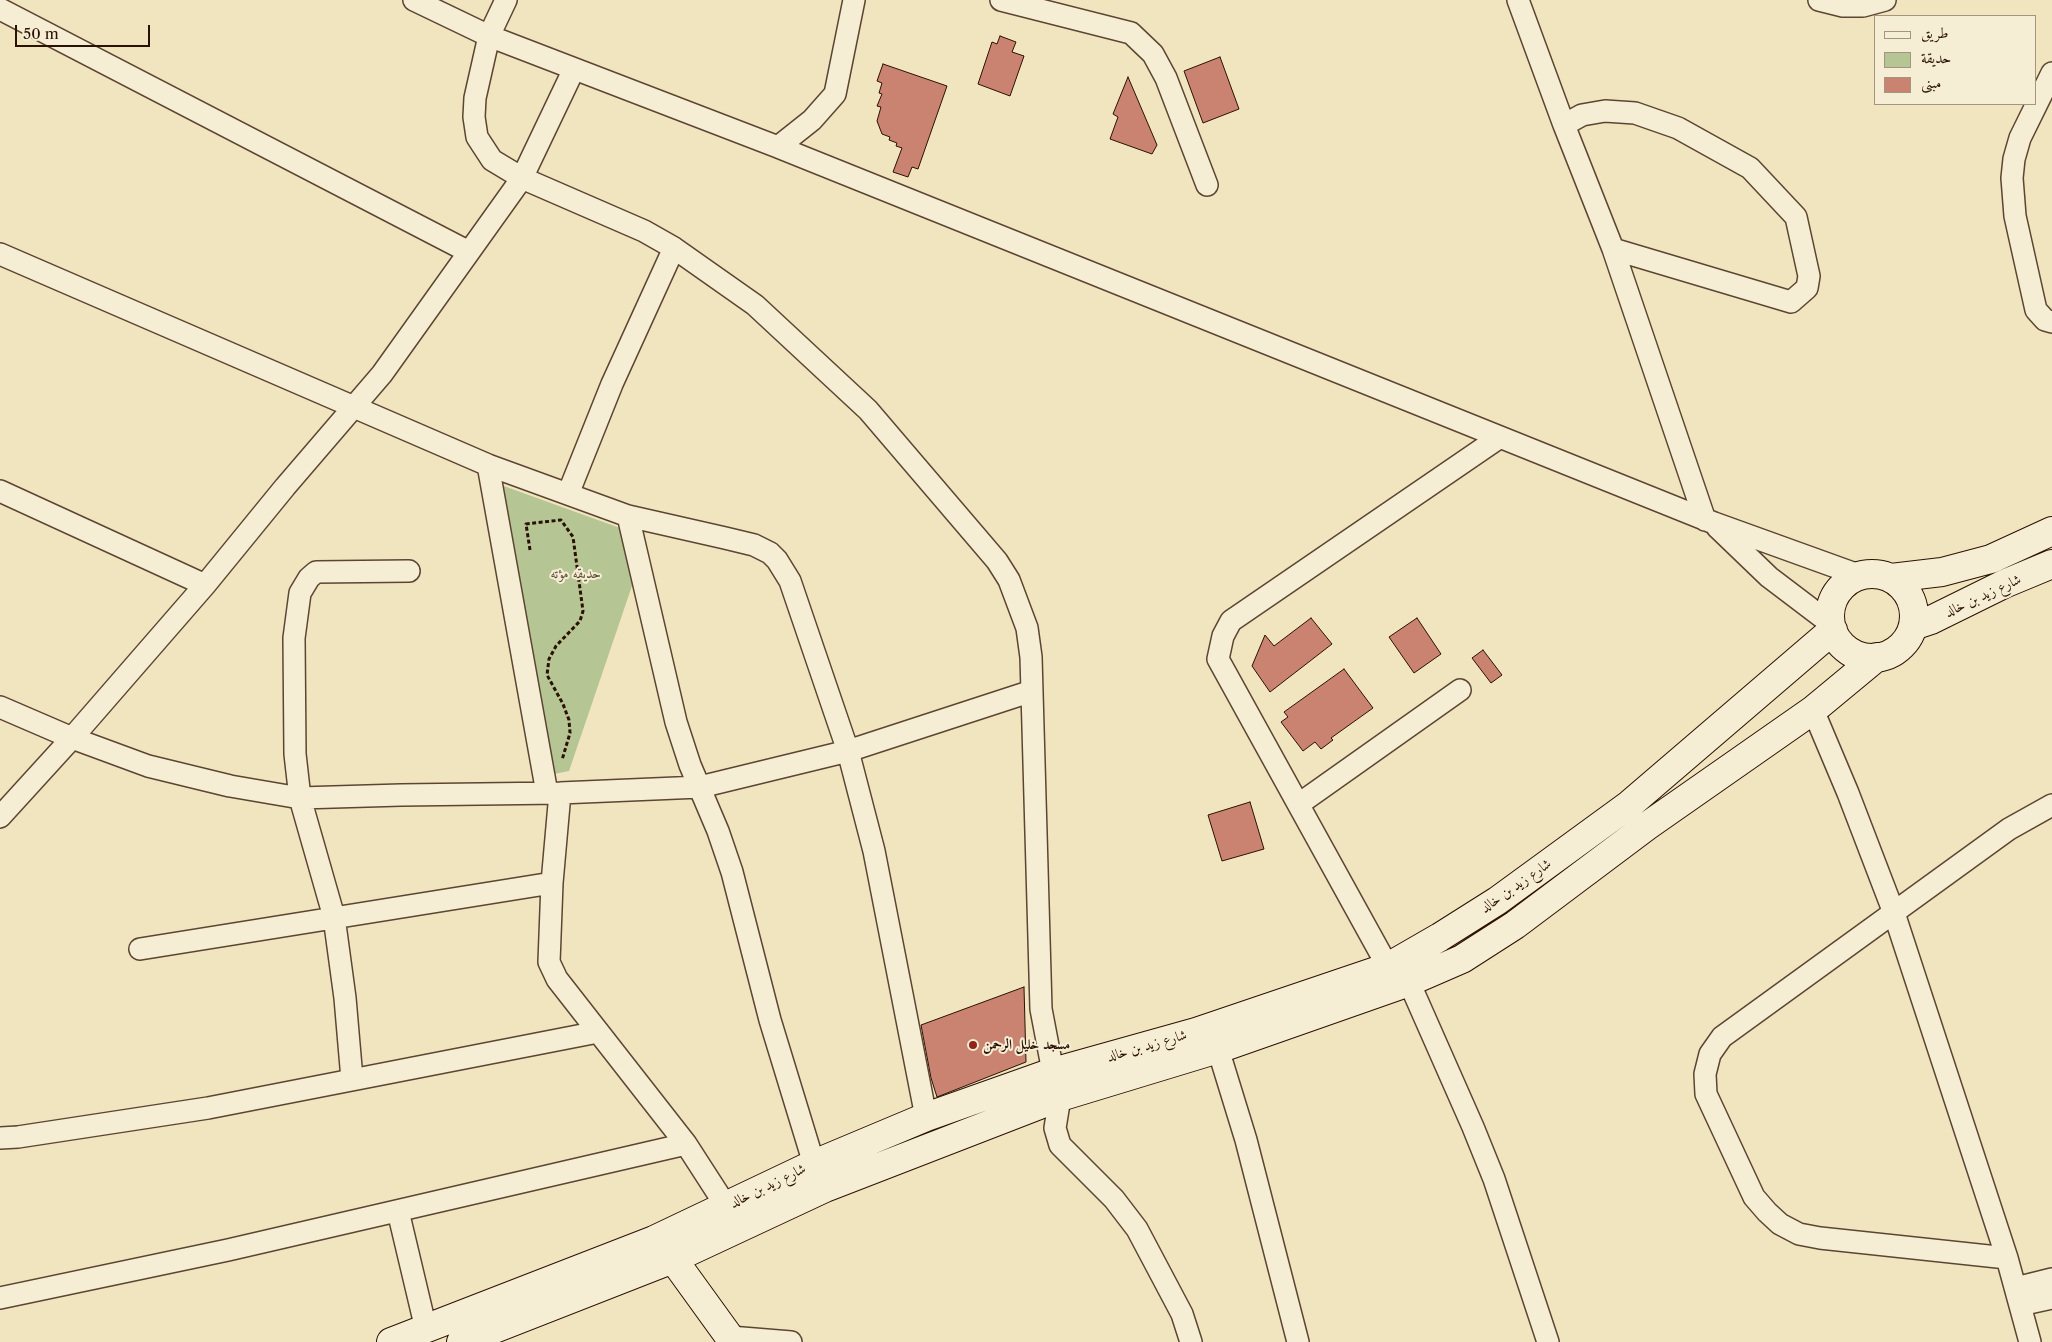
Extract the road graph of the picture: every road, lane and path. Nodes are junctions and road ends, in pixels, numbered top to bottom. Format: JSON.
{"nodes":[{"id":1,"x":414,"y":0,"type":"edge"},
{"id":2,"x":506,"y":0,"type":"edge"},
{"id":3,"x":854,"y":0,"type":"edge"},
{"id":4,"x":1001,"y":0,"type":"edge"},
{"id":5,"x":1518,"y":0,"type":"edge"},
{"id":6,"x":1819,"y":0,"type":"edge"},
{"id":7,"x":1885,"y":0,"type":"edge"},
{"id":8,"x":0,"y":9,"type":"edge"},
{"id":9,"x":489,"y":36,"type":"junction"},
{"id":10,"x":574,"y":69,"type":"junction"},
{"id":11,"x":2052,"y":73,"type":"edge"},
{"id":12,"x":2037,"y":103,"type":"edge"},
{"id":13,"x":2036,"y":105,"type":"edge"},
{"id":14,"x":1564,"y":125,"type":"junction"},
{"id":15,"x":778,"y":147,"type":"junction"},
{"id":16,"x":522,"y":178,"type":"junction"},
{"id":17,"x":1207,"y":184,"type":"dead end"},
{"id":18,"x":674,"y":248,"type":"junction"},
{"id":19,"x":1612,"y":250,"type":"junction"},
{"id":20,"x":469,"y":252,"type":"junction"},
{"id":21,"x":0,"y":254,"type":"edge"},
{"id":22,"x":2052,"y":322,"type":"edge"},
{"id":23,"x":353,"y":406,"type":"junction"},
{"id":24,"x":1500,"y":438,"type":"junction"},
{"id":25,"x":488,"y":465,"type":"junction"},
{"id":26,"x":0,"y":491,"type":"edge"},
{"id":27,"x":568,"y":494,"type":"junction"},
{"id":28,"x":628,"y":516,"type":"junction"},
{"id":29,"x":1709,"y":521,"type":"junction"},
{"id":30,"x":2052,"y":531,"type":"edge"},
{"id":31,"x":530,"y":550,"type":"dead end"},
{"id":32,"x":2052,"y":564,"type":"edge"},
{"id":33,"x":410,"y":571,"type":"dead end"},
{"id":34,"x":1861,"y":576,"type":"junction"},
{"id":35,"x":1891,"y":578,"type":"junction"},
{"id":36,"x":205,"y":585,"type":"junction"},
{"id":37,"x":1913,"y":626,"type":"junction"},
{"id":38,"x":1832,"y":627,"type":"junction"},
{"id":39,"x":1877,"y":657,"type":"junction"},
{"id":40,"x":1460,"y":690,"type":"dead end"},
{"id":41,"x":1032,"y":691,"type":"junction"},
{"id":42,"x":0,"y":707,"type":"edge"},
{"id":43,"x":1813,"y":710,"type":"junction"},
{"id":44,"x":72,"y":738,"type":"junction"},
{"id":45,"x":848,"y":751,"type":"junction"},
{"id":46,"x":561,"y":765,"type":"dead end"},
{"id":47,"x":700,"y":787,"type":"junction"},
{"id":48,"x":554,"y":793,"type":"junction"},
{"id":49,"x":300,"y":798,"type":"junction"},
{"id":50,"x":1299,"y":804,"type":"junction"},
{"id":51,"x":2052,"y":805,"type":"edge"},
{"id":52,"x":0,"y":817,"type":"edge"},
{"id":53,"x":552,"y":883,"type":"junction"},
{"id":54,"x":1894,"y":913,"type":"junction"},
{"id":55,"x":334,"y":917,"type":"junction"},
{"id":56,"x":140,"y":949,"type":"dead end"},
{"id":57,"x":1398,"y":975,"type":"junction"},
{"id":58,"x":598,"y":1032,"type":"junction"},
{"id":59,"x":1218,"y":1049,"type":"junction"},
{"id":60,"x":352,"y":1079,"type":"junction"},
{"id":61,"x":1056,"y":1084,"type":"junction"},
{"id":62,"x":926,"y":1118,"type":"junction"},
{"id":63,"x":0,"y":1138,"type":"edge"},
{"id":64,"x":686,"y":1144,"type":"junction"},
{"id":65,"x":814,"y":1164,"type":"junction"},
{"id":66,"x":726,"y":1206,"type":"junction"},
{"id":67,"x":398,"y":1211,"type":"junction"},
{"id":68,"x":2007,"y":1258,"type":"junction"},
{"id":69,"x":673,"y":1259,"type":"junction"},
{"id":70,"x":2052,"y":1279,"type":"edge"},
{"id":71,"x":2018,"y":1296,"type":"junction"},
{"id":72,"x":0,"y":1298,"type":"edge"},
{"id":73,"x":2052,"y":1298,"type":"edge"},
{"id":74,"x":426,"y":1329,"type":"junction"},
{"id":75,"x":731,"y":1340,"type":"edge"},
{"id":76,"x":391,"y":1342,"type":"edge"},
{"id":77,"x":461,"y":1342,"type":"edge"},
{"id":78,"x":790,"y":1342,"type":"edge"},
{"id":79,"x":1191,"y":1342,"type":"edge"},
{"id":80,"x":1298,"y":1342,"type":"edge"},
{"id":81,"x":1548,"y":1342,"type":"edge"},
{"id":82,"x":2030,"y":1342,"type":"edge"}],
"edges":[{"from":1,"to":9,"type":"street"},
{"from":2,"to":9,"type":"street"},
{"from":3,"to":15,"type":"street"},
{"from":4,"to":17,"type":"street"},
{"from":5,"to":14,"type":"street"},
{"from":6,"to":7,"type":"street"},
{"from":8,"to":20,"type":"street"},
{"from":9,"to":10,"type":"street"},
{"from":9,"to":16,"type":"street"},
{"from":10,"to":15,"type":"street"},
{"from":10,"to":16,"type":"street"},
{"from":11,"to":12,"type":"street"},
{"from":13,"to":22,"type":"street"},
{"from":14,"to":19,"type":"street"},
{"from":14,"to":19,"type":"street"},
{"from":15,"to":24,"type":"street"},
{"from":16,"to":18,"type":"street"},
{"from":16,"to":20,"type":"street"},
{"from":18,"to":27,"type":"street"},
{"from":18,"to":41,"type":"street"},
{"from":19,"to":29,"type":"street"},
{"from":20,"to":23,"type":"street"},
{"from":21,"to":23,"type":"street"},
{"from":23,"to":25,"type":"street"},
{"from":23,"to":36,"type":"street"},
{"from":24,"to":29,"type":"street"},
{"from":24,"to":50,"type":"street"},
{"from":25,"to":27,"type":"street"},
{"from":25,"to":48,"type":"street"},
{"from":26,"to":36,"type":"street"},
{"from":27,"to":28,"type":"street"},
{"from":28,"to":45,"type":"street"},
{"from":28,"to":47,"type":"street"},
{"from":29,"to":34,"type":"street"},
{"from":29,"to":38,"type":"street"},
{"from":30,"to":35,"type":"main road"},
{"from":31,"to":46,"type":"path"},
{"from":32,"to":37,"type":"main road","name":"شارع زيد بن خالد"},
{"from":33,"to":49,"type":"street"},
{"from":34,"to":35,"type":"main road"},
{"from":34,"to":38,"type":"main road"},
{"from":35,"to":37,"type":"main road"},
{"from":36,"to":44,"type":"street"},
{"from":37,"to":39,"type":"main road"},
{"from":38,"to":39,"type":"main road"},
{"from":38,"to":57,"type":"main road","name":"شارع زيد بن خالد"},
{"from":39,"to":43,"type":"main road","name":"شارع زيد بن خالد"},
{"from":40,"to":50,"type":"street"},
{"from":41,"to":45,"type":"street"},
{"from":41,"to":61,"type":"street"},
{"from":42,"to":44,"type":"street"},
{"from":43,"to":54,"type":"street"},
{"from":43,"to":57,"type":"main road","name":"شارع زيد بن خالد"},
{"from":44,"to":49,"type":"street"},
{"from":44,"to":52,"type":"street"},
{"from":45,"to":47,"type":"street"},
{"from":45,"to":62,"type":"street"},
{"from":47,"to":48,"type":"street"},
{"from":47,"to":65,"type":"street"},
{"from":48,"to":49,"type":"street"},
{"from":48,"to":53,"type":"street"},
{"from":49,"to":55,"type":"street"},
{"from":50,"to":57,"type":"street"},
{"from":51,"to":54,"type":"street"},
{"from":53,"to":55,"type":"street"},
{"from":53,"to":58,"type":"street"},
{"from":54,"to":68,"type":"street"},
{"from":54,"to":68,"type":"street"},
{"from":55,"to":56,"type":"street"},
{"from":55,"to":60,"type":"street"},
{"from":57,"to":59,"type":"main road","name":"شارع زيد بن خالد"},
{"from":57,"to":61,"type":"main road","name":"شارع زيد بن خالد"},
{"from":57,"to":81,"type":"street"},
{"from":58,"to":60,"type":"street"},
{"from":58,"to":64,"type":"street"},
{"from":59,"to":61,"type":"main road","name":"شارع زيد بن خالد"},
{"from":59,"to":80,"type":"street"},
{"from":60,"to":63,"type":"street"},
{"from":61,"to":62,"type":"main road","name":"شارع زيد بن خالد"},
{"from":61,"to":69,"type":"main road","name":"شارع زيد بن خالد"},
{"from":61,"to":79,"type":"street"},
{"from":62,"to":65,"type":"main road","name":"شارع زيد بن خالد"},
{"from":64,"to":66,"type":"street"},
{"from":64,"to":67,"type":"street"},
{"from":65,"to":66,"type":"main road","name":"شارع زيد بن خالد"},
{"from":66,"to":74,"type":"main road","name":"شارع زيد بن خالد"},
{"from":67,"to":72,"type":"street"},
{"from":67,"to":74,"type":"street"},
{"from":68,"to":71,"type":"street"},
{"from":69,"to":75,"type":"main road"},
{"from":69,"to":77,"type":"main road","name":"شارع زيد بن خالد"},
{"from":70,"to":71,"type":"street"},
{"from":71,"to":73,"type":"street"},
{"from":71,"to":82,"type":"street"},
{"from":74,"to":76,"type":"main road","name":"شارع زيد بن خالد"},
{"from":75,"to":78,"type":"street"}]}
